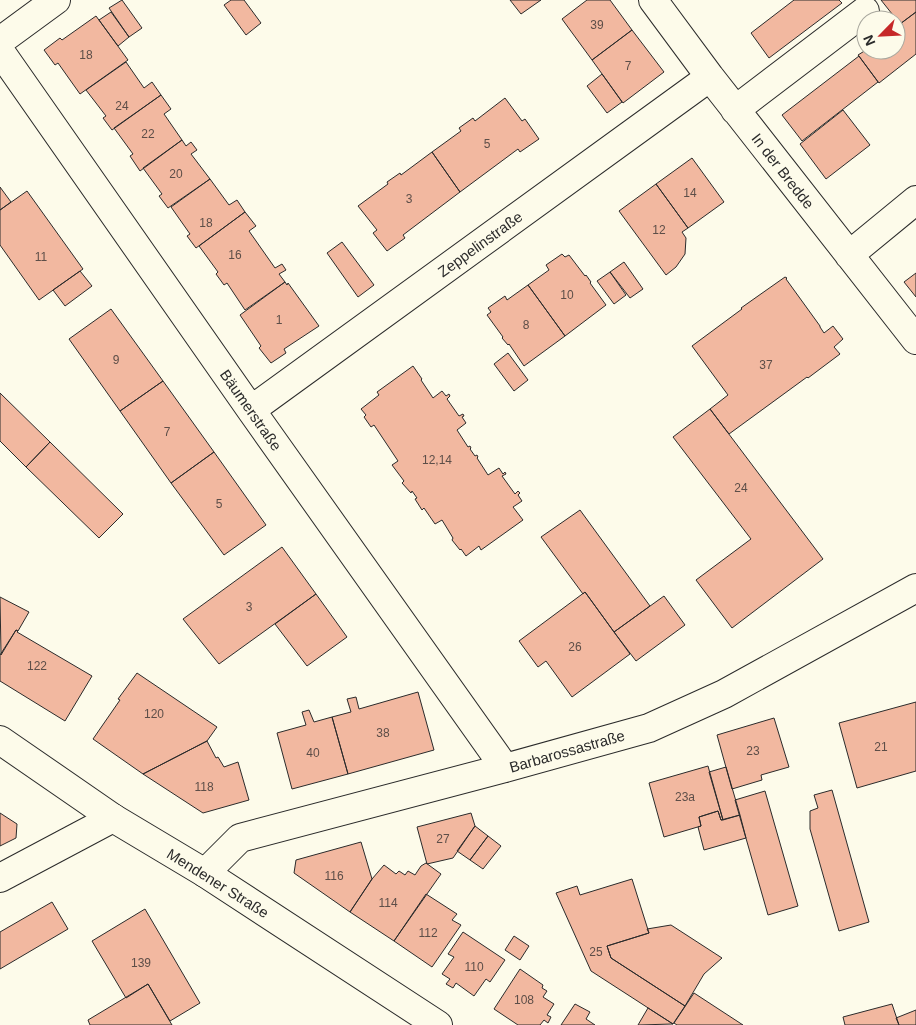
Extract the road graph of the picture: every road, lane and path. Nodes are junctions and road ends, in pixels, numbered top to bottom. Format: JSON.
{"nodes":[{"id":1,"x":56,"y":0,"type":"edge"},
{"id":2,"x":653,"y":0,"type":"edge"},
{"id":3,"x":856,"y":18,"type":"edge"},
{"id":4,"x":0,"y":41,"type":"edge"},
{"id":5,"x":0,"y":51,"type":"edge"},
{"id":6,"x":710,"y":78,"type":"junction"},
{"id":7,"x":735,"y":110,"type":"junction"},
{"id":8,"x":916,"y":200,"type":"edge"},
{"id":9,"x":849,"y":255,"type":"junction"},
{"id":10,"x":916,"y":340,"type":"edge"},
{"id":11,"x":251,"y":410,"type":"junction"},
{"id":12,"x":916,"y":588,"type":"edge"},
{"id":13,"x":0,"y":740,"type":"edge"},
{"id":14,"x":505,"y":768,"type":"junction"},
{"id":15,"x":113,"y":818,"type":"junction"},
{"id":16,"x":205,"y":872,"type":"junction"},
{"id":17,"x":0,"y":878,"type":"edge"},
{"id":18,"x":438,"y":1025,"type":"edge"}],
"edges":[{"from":1,"to":4,"type":"street"},
{"from":2,"to":6,"type":"street","name":"In der Bredde"},
{"from":3,"to":7,"type":"street"},
{"from":5,"to":11,"type":"street","name":"Bäumerstraße"},
{"from":6,"to":7,"type":"street","name":"In der Bredde"},
{"from":6,"to":11,"type":"street","name":"Zeppelinstraße"},
{"from":7,"to":9,"type":"street","name":"In der Bredde"},
{"from":8,"to":9,"type":"street"},
{"from":9,"to":10,"type":"street","name":"In der Bredde"},
{"from":11,"to":14,"type":"street","name":"Bäumerstraße"},
{"from":12,"to":14,"type":"street","name":"Barbarossastraße"},
{"from":13,"to":15,"type":"street","name":"Mendener Straße"},
{"from":14,"to":16,"type":"street","name":"Barbarossastraße"},
{"from":15,"to":16,"type":"street","name":"Mendener Straße"},
{"from":15,"to":17,"type":"street"},
{"from":16,"to":18,"type":"street","name":"Mendener Straße"}]}
